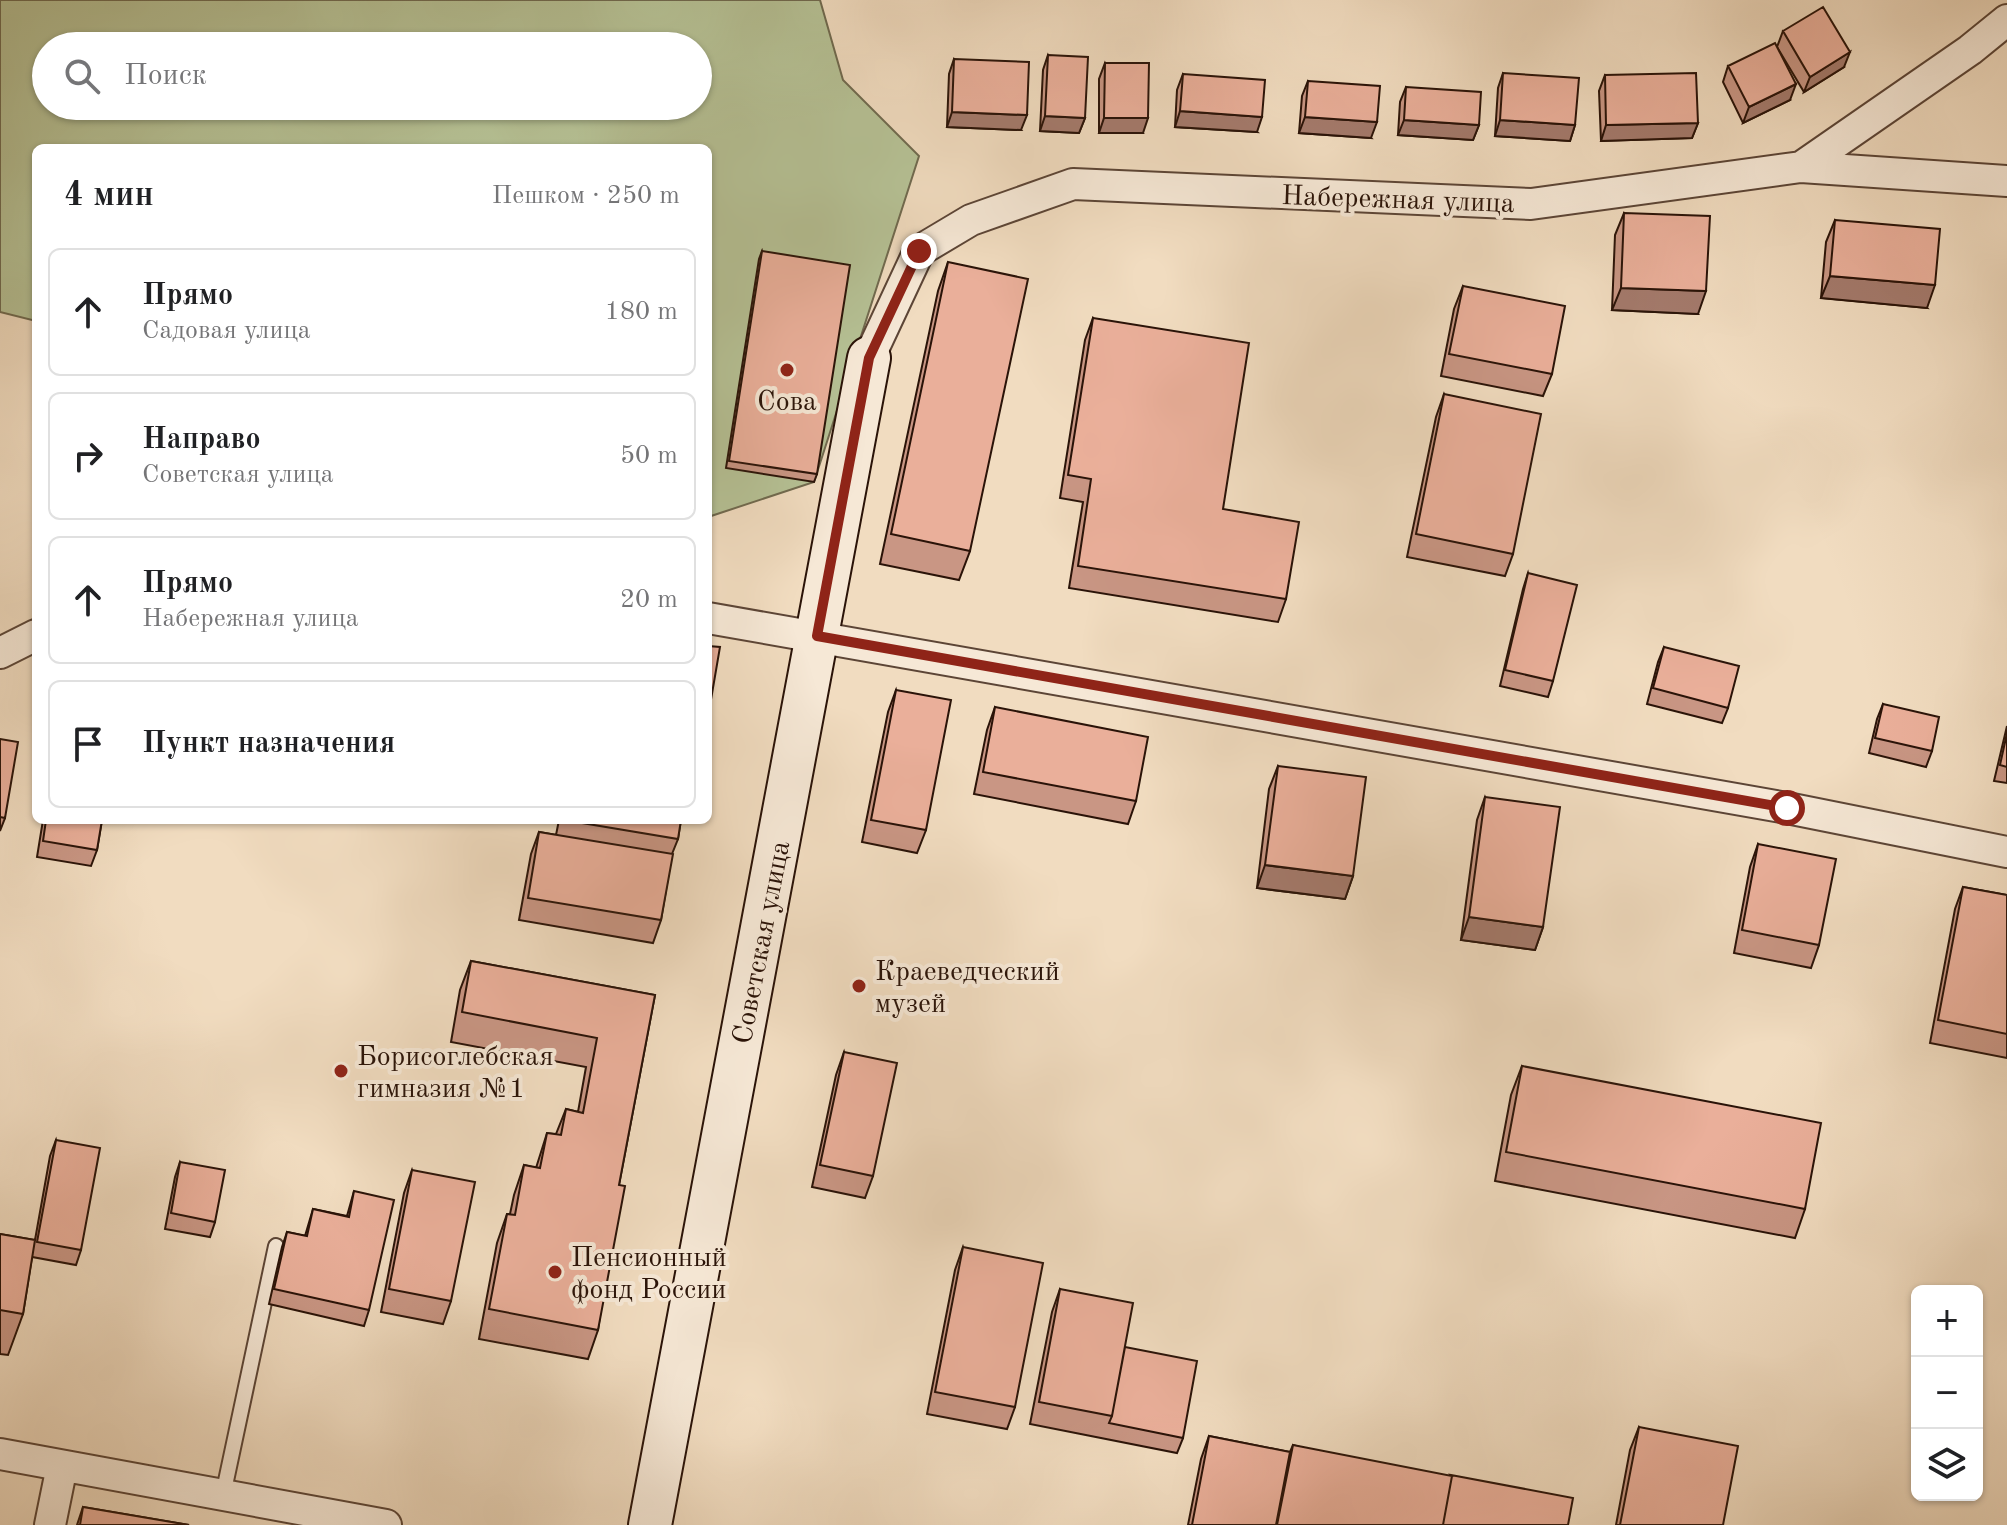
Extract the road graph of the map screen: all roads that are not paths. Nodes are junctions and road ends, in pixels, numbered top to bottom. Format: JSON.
{"nodes":[{"id":1,"x":2007,"y":20,"type":"edge"},
{"id":2,"x":1801,"y":167,"type":"junction"},
{"id":3,"x":2007,"y":181,"type":"edge"},
{"id":4,"x":869,"y":358,"type":"joint"},
{"id":5,"x":712,"y":619,"type":"edge"},
{"id":6,"x":817,"y":636,"type":"junction"},
{"id":7,"x":32,"y":637,"type":"edge"},
{"id":8,"x":0,"y":653,"type":"edge"},
{"id":9,"x":2007,"y":852,"type":"edge"},
{"id":10,"x":276,"y":1246,"type":"dead end"},
{"id":11,"x":0,"y":1454,"type":"edge"},
{"id":12,"x":62,"y":1466,"type":"junction"},
{"id":13,"x":223,"y":1495,"type":"junction"},
{"id":14,"x":50,"y":1525,"type":"edge"},
{"id":15,"x":386,"y":1525,"type":"edge"},
{"id":16,"x":650,"y":1525,"type":"edge"}],
"edges":[{"from":1,"to":2,"type":"street"},
{"from":2,"to":3,"type":"street","name":"Набережная улица"},
{"from":2,"to":4,"type":"street","name":"Набережная улица"},
{"from":4,"to":6,"type":"street","name":"Советская улица"},
{"from":5,"to":6,"type":"street"},
{"from":6,"to":9,"type":"street"},
{"from":6,"to":16,"type":"street","name":"Советская улица"},
{"from":7,"to":8,"type":"street"},
{"from":10,"to":13,"type":"lane"},
{"from":11,"to":12,"type":"street"},
{"from":12,"to":13,"type":"street"},
{"from":12,"to":14,"type":"street"},
{"from":13,"to":15,"type":"street"}]}
